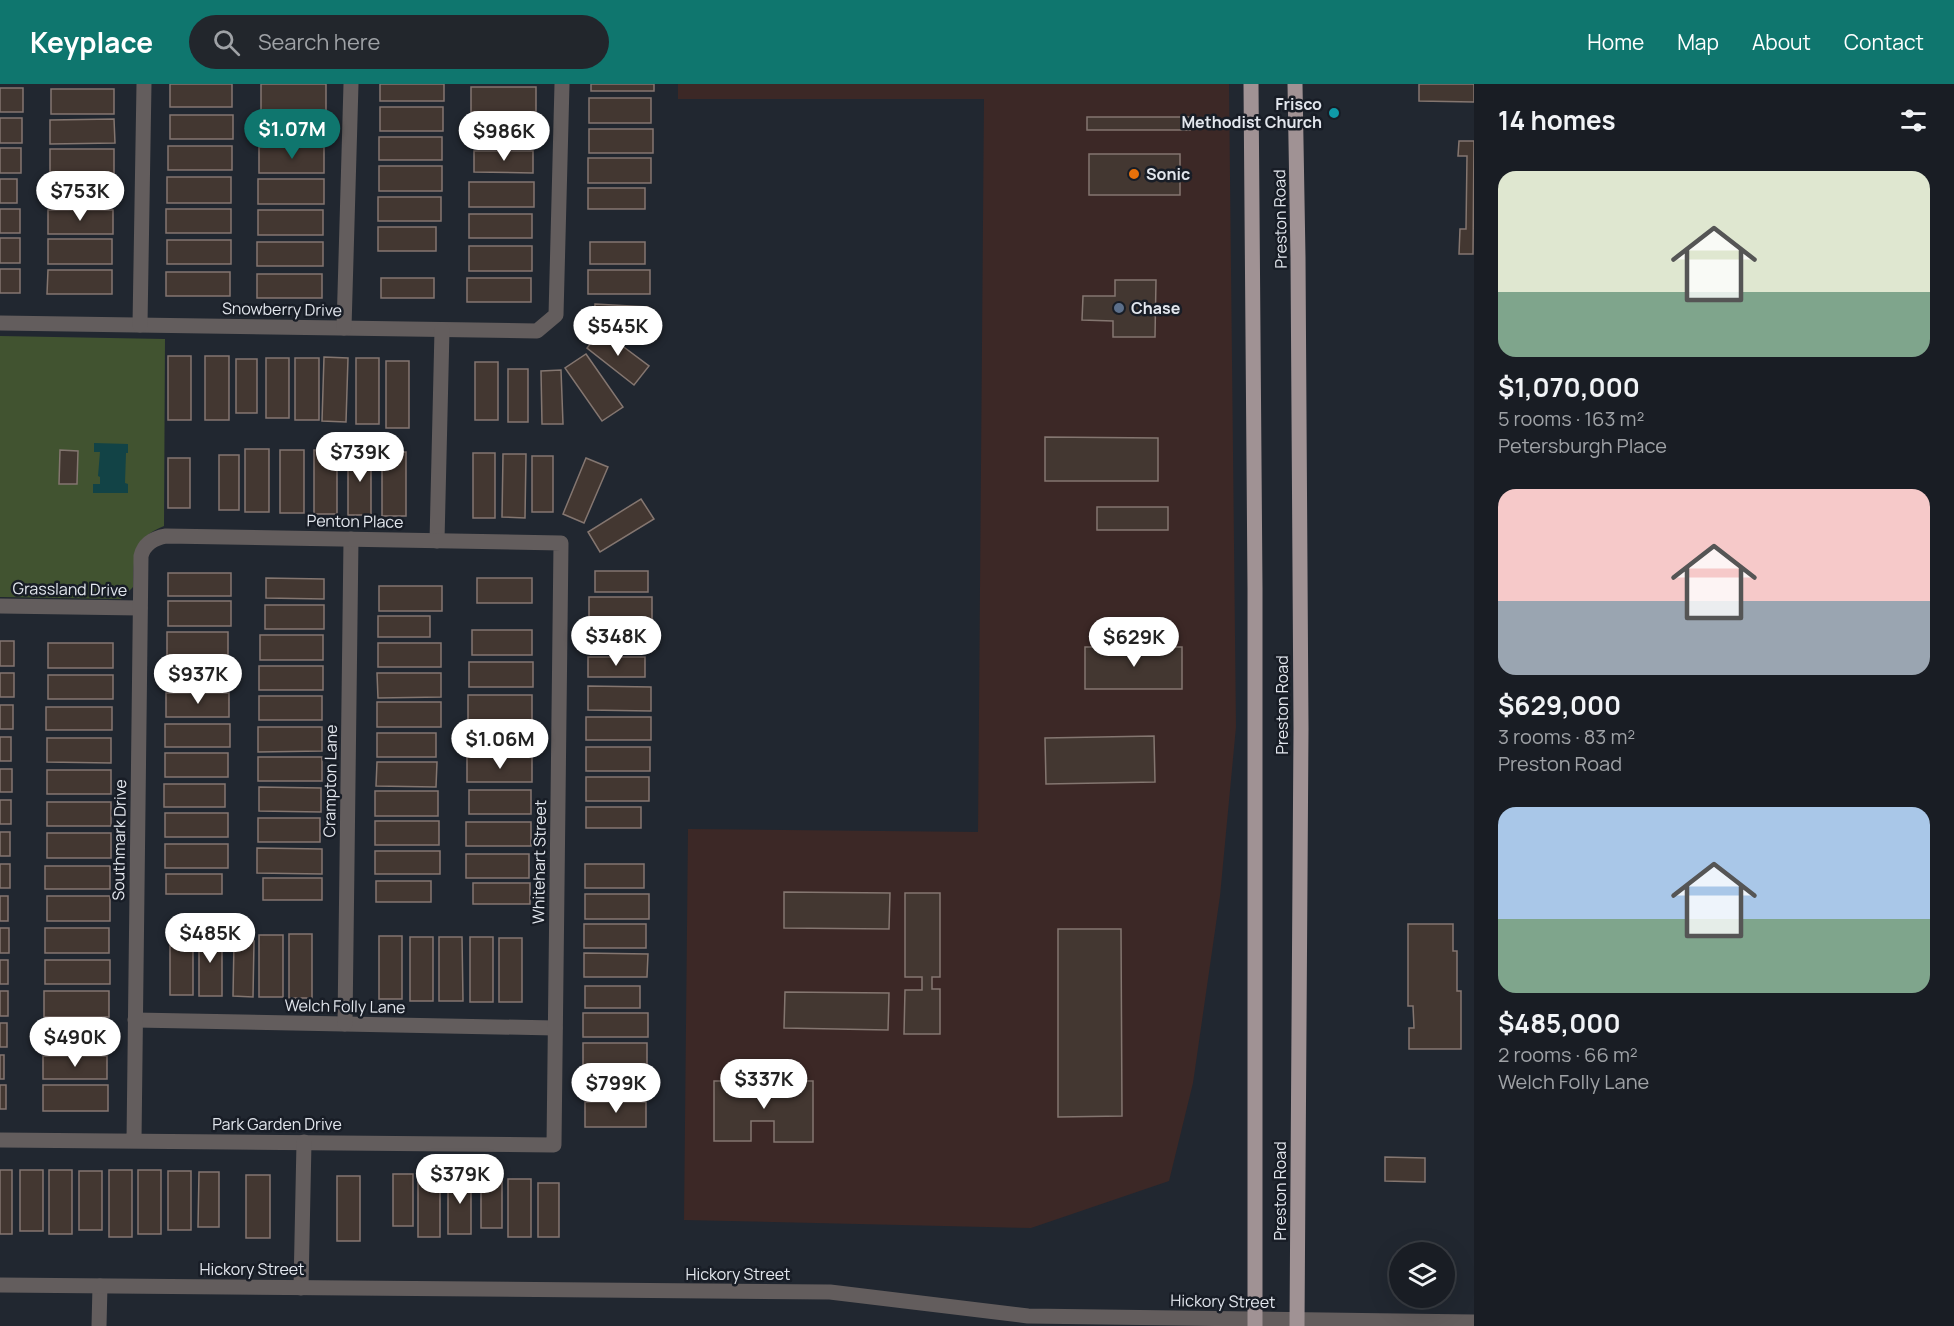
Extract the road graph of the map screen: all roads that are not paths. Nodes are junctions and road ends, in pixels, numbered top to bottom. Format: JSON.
{"nodes":[{"id":1,"x":144,"y":84,"type":"edge"},
{"id":2,"x":351,"y":84,"type":"edge"},
{"id":3,"x":562,"y":84,"type":"edge"},
{"id":4,"x":1251,"y":84,"type":"edge"},
{"id":5,"x":1295,"y":84,"type":"edge"},
{"id":6,"x":0,"y":323,"type":"edge"},
{"id":7,"x":140,"y":325,"type":"junction"},
{"id":8,"x":344,"y":328,"type":"junction"},
{"id":9,"x":442,"y":330,"type":"junction"},
{"id":10,"x":351,"y":539,"type":"junction"},
{"id":11,"x":437,"y":541,"type":"junction"},
{"id":12,"x":149,"y":543,"type":"joint"},
{"id":13,"x":561,"y":543,"type":"joint"},
{"id":14,"x":0,"y":606,"type":"edge"},
{"id":15,"x":140,"y":608,"type":"junction"},
{"id":16,"x":135,"y":1020,"type":"junction"},
{"id":17,"x":345,"y":1024,"type":"junction"},
{"id":18,"x":555,"y":1028,"type":"junction"},
{"id":19,"x":0,"y":1140,"type":"edge"},
{"id":20,"x":134,"y":1141,"type":"junction"},
{"id":21,"x":304,"y":1142,"type":"junction"},
{"id":22,"x":554,"y":1145,"type":"joint"},
{"id":23,"x":0,"y":1285,"type":"edge"},
{"id":24,"x":100,"y":1286,"type":"junction"},
{"id":25,"x":301,"y":1288,"type":"junction"},
{"id":26,"x":1255,"y":1322,"type":"edge"},
{"id":27,"x":1474,"y":1322,"type":"edge"},
{"id":28,"x":1297,"y":1323,"type":"edge"},
{"id":29,"x":99,"y":1326,"type":"edge"}],
"edges":[{"from":1,"to":7,"type":"street"},
{"from":2,"to":8,"type":"street"},
{"from":3,"to":9,"type":"street","name":"Snowberry Drive"},
{"from":4,"to":26,"type":"main road","name":"Preston Road"},
{"from":5,"to":28,"type":"main road","name":"Preston Road"},
{"from":6,"to":7,"type":"street","name":"Snowberry Drive"},
{"from":7,"to":8,"type":"street","name":"Snowberry Drive"},
{"from":8,"to":9,"type":"street","name":"Snowberry Drive"},
{"from":9,"to":11,"type":"street"},
{"from":10,"to":11,"type":"street","name":"Penton Place"},
{"from":10,"to":12,"type":"street","name":"Penton Place"},
{"from":10,"to":17,"type":"street","name":"Crampton Lane"},
{"from":11,"to":13,"type":"street","name":"Penton Place"},
{"from":12,"to":15,"type":"street","name":"Southmark Drive"},
{"from":13,"to":18,"type":"street","name":"Whitehart Street"},
{"from":14,"to":15,"type":"street","name":"Grassland Drive"},
{"from":15,"to":16,"type":"street","name":"Southmark Drive"},
{"from":16,"to":17,"type":"street","name":"Welch Folly Lane"},
{"from":16,"to":20,"type":"street","name":"Southmark Drive"},
{"from":17,"to":18,"type":"street","name":"Welch Folly Lane"},
{"from":18,"to":22,"type":"street","name":"Whitehart Street"},
{"from":19,"to":20,"type":"street","name":"Park Garden Drive"},
{"from":20,"to":21,"type":"street","name":"Park Garden Drive"},
{"from":21,"to":22,"type":"street","name":"Park Garden Drive"},
{"from":21,"to":25,"type":"street"},
{"from":23,"to":24,"type":"street","name":"Hickory Street"},
{"from":24,"to":25,"type":"street","name":"Hickory Street"},
{"from":24,"to":29,"type":"street"},
{"from":25,"to":26,"type":"street","name":"Hickory Street"},
{"from":26,"to":28,"type":"street","name":"Hickory Street"},
{"from":27,"to":28,"type":"street","name":"Hickory Street"}]}
